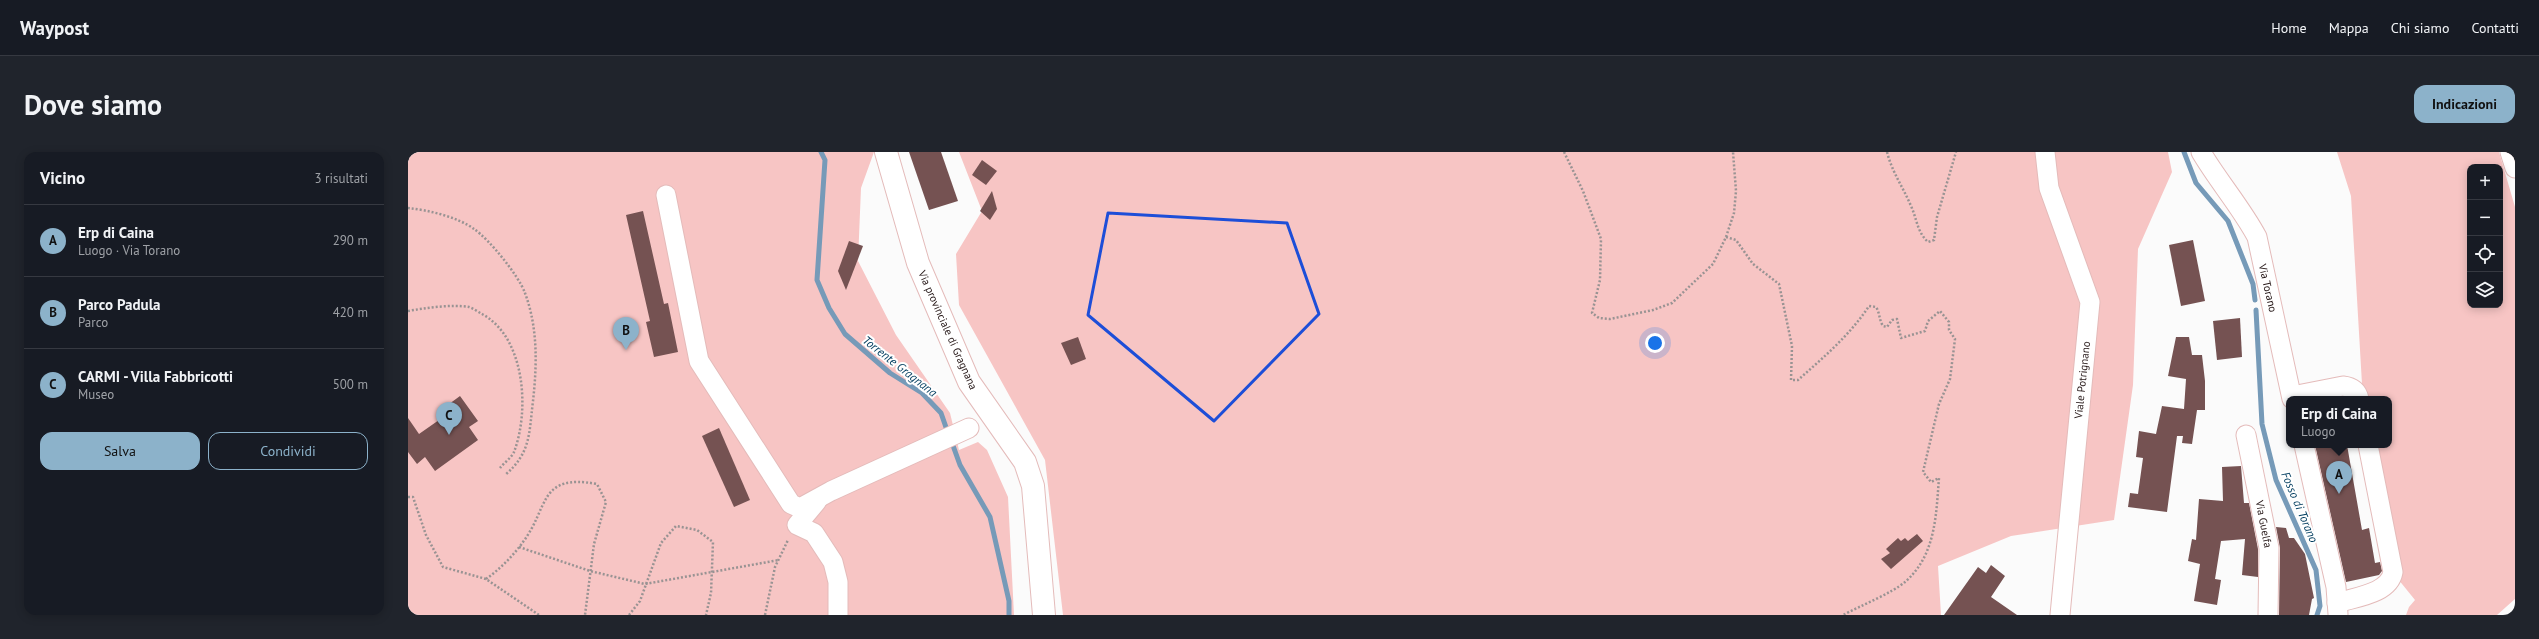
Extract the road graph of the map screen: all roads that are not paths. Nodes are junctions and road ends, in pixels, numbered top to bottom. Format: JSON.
{"nodes":[{"id":1,"x":886,"y":152,"type":"edge"},
{"id":2,"x":2045,"y":152,"type":"edge"},
{"id":3,"x":2201,"y":152,"type":"edge"},
{"id":4,"x":2510,"y":152,"type":"edge"},
{"id":5,"x":2515,"y":168,"type":"edge"},
{"id":6,"x":666,"y":195,"type":"dead end"},
{"id":7,"x":2292,"y":396,"type":"edge"},
{"id":8,"x":2300,"y":396,"type":"edge"},
{"id":9,"x":2358,"y":396,"type":"edge"},
{"id":10,"x":969,"y":428,"type":"dead end"},
{"id":11,"x":2246,"y":435,"type":"dead end"},
{"id":12,"x":2305,"y":448,"type":"edge"},
{"id":13,"x":2369,"y":448,"type":"edge"},
{"id":14,"x":825,"y":495,"type":"junction"},
{"id":15,"x":2337,"y":609,"type":"edge"},
{"id":16,"x":838,"y":615,"type":"edge"},
{"id":17,"x":1044,"y":615,"type":"edge"},
{"id":18,"x":2060,"y":615,"type":"edge"},
{"id":19,"x":2268,"y":615,"type":"edge"}],
"edges":[{"from":1,"to":17,"type":"main road","name":"Via provinciale di Gragnana"},
{"from":2,"to":18,"type":"street","name":"Viale Potrignano"},
{"from":3,"to":7,"type":"street","name":"Via Torano"},
{"from":4,"to":5,"type":"street"},
{"from":6,"to":14,"type":"street"},
{"from":8,"to":9,"type":"street"},
{"from":10,"to":14,"type":"street"},
{"from":11,"to":19,"type":"street","name":"Via Guelfa"},
{"from":12,"to":15,"type":"street"},
{"from":13,"to":15,"type":"street"},
{"from":14,"to":16,"type":"street"}]}
